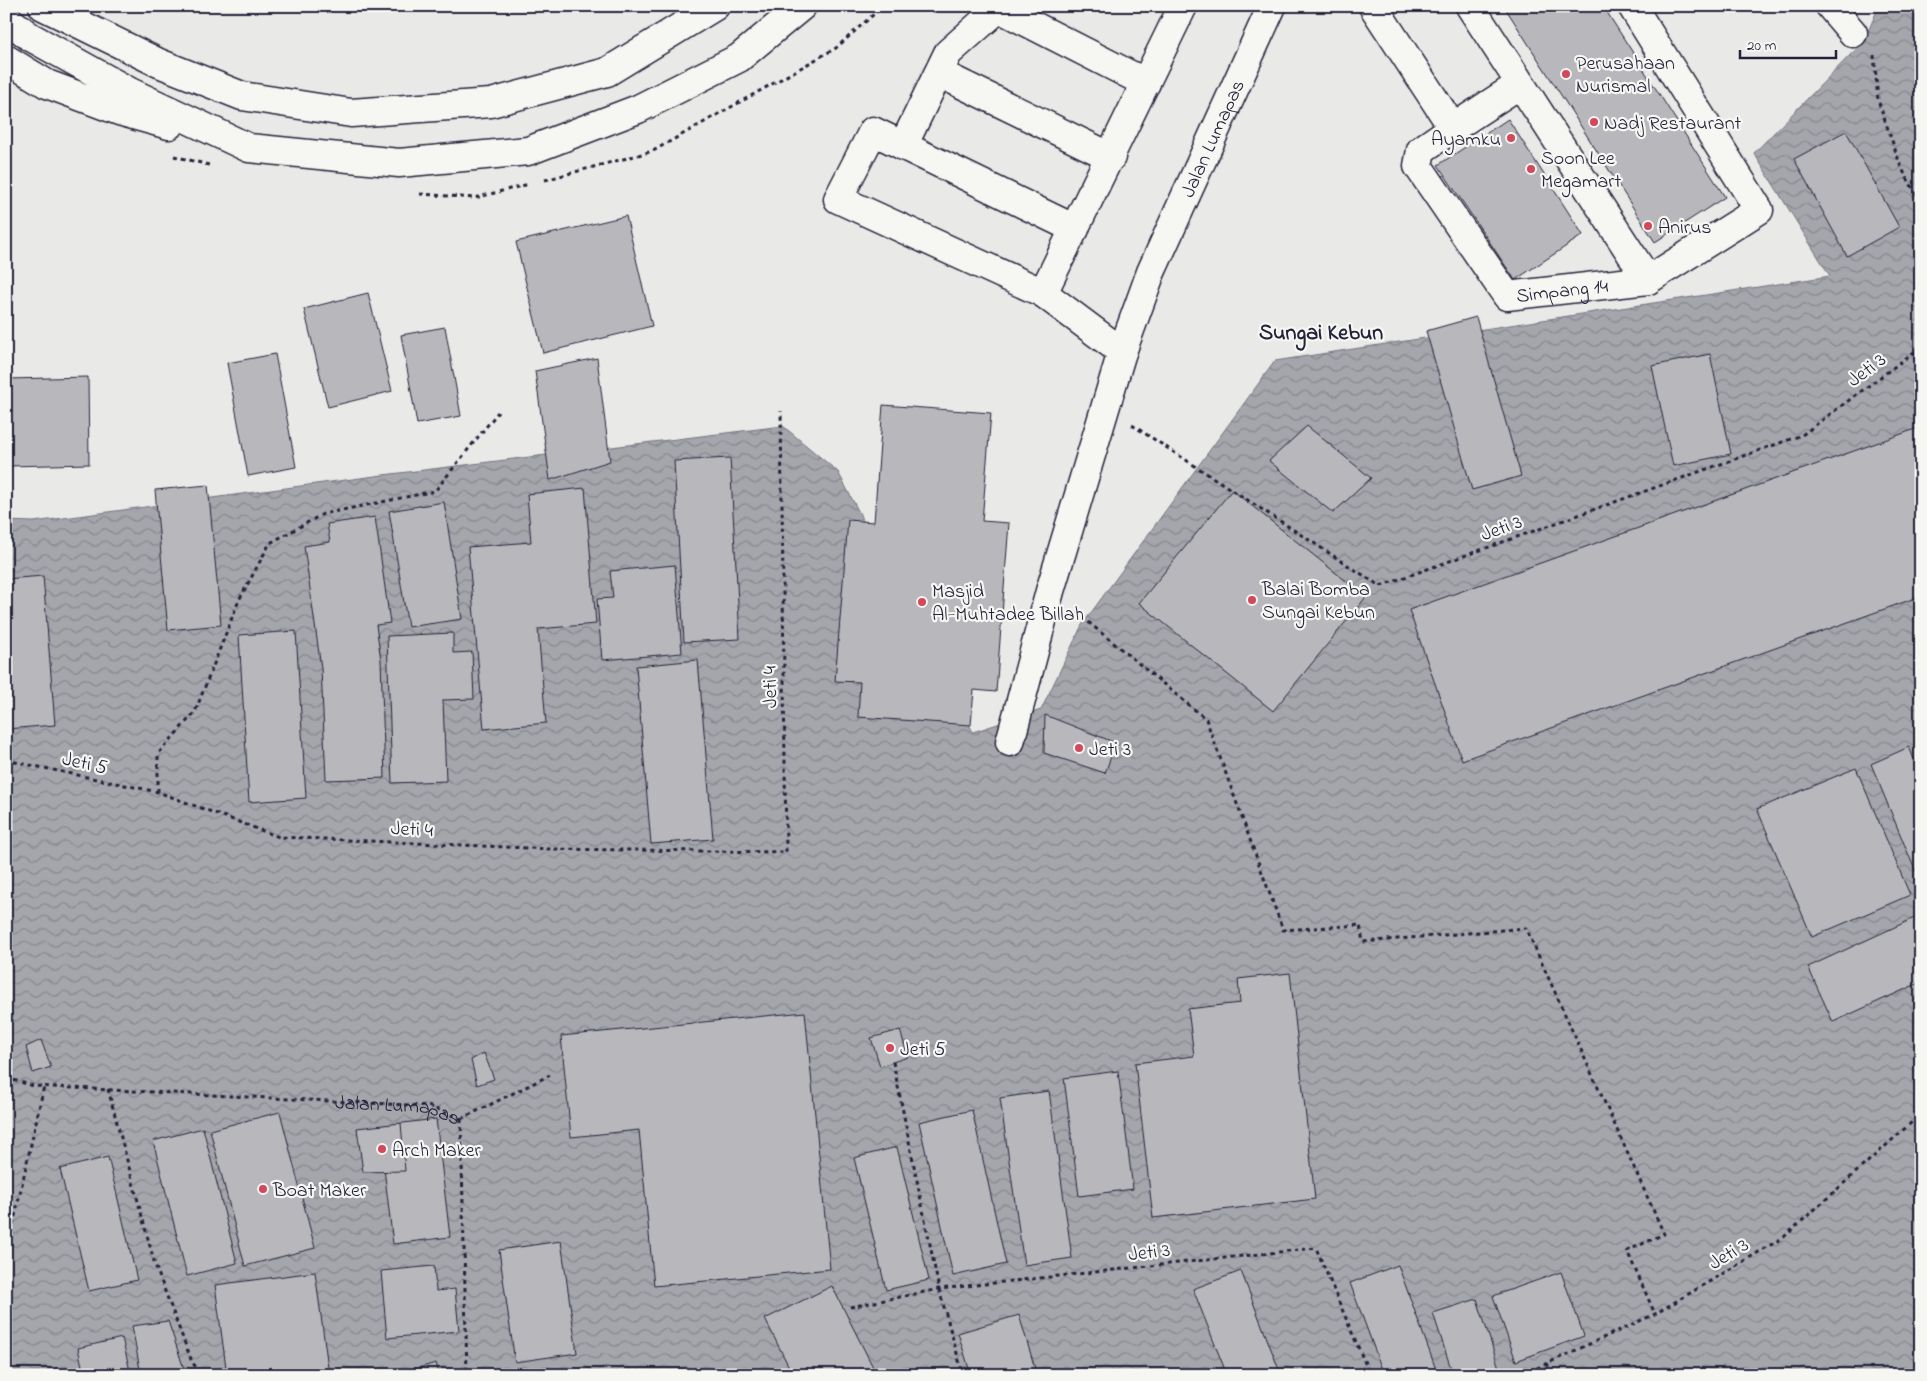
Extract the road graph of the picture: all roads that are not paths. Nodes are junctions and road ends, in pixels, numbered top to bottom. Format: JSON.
{"nodes":[{"id":1,"x":43,"y":6,"type":"edge"},
{"id":2,"x":716,"y":6,"type":"edge"},
{"id":3,"x":802,"y":6,"type":"edge"},
{"id":4,"x":1183,"y":6,"type":"edge"},
{"id":5,"x":1272,"y":6,"type":"edge"},
{"id":6,"x":1373,"y":6,"type":"edge"},
{"id":7,"x":1470,"y":6,"type":"edge"},
{"id":8,"x":1632,"y":6,"type":"edge"},
{"id":9,"x":1830,"y":6,"type":"edge"},
{"id":10,"x":1000,"y":7,"type":"edge"},
{"id":11,"x":6,"y":18,"type":"edge"},
{"id":12,"x":1853,"y":33,"type":"road end"},
{"id":13,"x":6,"y":59,"type":"edge"},
{"id":14,"x":939,"y":73,"type":"junction"},
{"id":15,"x":1146,"y":83,"type":"junction"},
{"id":16,"x":1520,"y":84,"type":"junction"},
{"id":17,"x":1453,"y":128,"type":"junction"},
{"id":18,"x":904,"y":146,"type":"junction"},
{"id":19,"x":249,"y":148,"type":"junction"},
{"id":20,"x":1111,"y":157,"type":"junction"},
{"id":21,"x":1075,"y":229,"type":"junction"},
{"id":22,"x":1648,"y":280,"type":"junction"},
{"id":23,"x":1043,"y":293,"type":"junction"},
{"id":24,"x":1122,"y":352,"type":"junction"},
{"id":25,"x":1010,"y":742,"type":"dead end"}],
"edges":[{"from":1,"to":2,"type":"main road"},
{"from":3,"to":19,"type":"main road"},
{"from":4,"to":15,"type":"main road"},
{"from":5,"to":24,"type":"main road","name":"Jalan Lumapas"},
{"from":6,"to":17,"type":"main road"},
{"from":7,"to":16,"type":"main road"},
{"from":8,"to":22,"type":"main road"},
{"from":9,"to":12,"type":"main road"},
{"from":10,"to":14,"type":"main road"},
{"from":10,"to":15,"type":"main road"},
{"from":11,"to":19,"type":"main road"},
{"from":13,"to":19,"type":"main road"},
{"from":14,"to":18,"type":"main road"},
{"from":14,"to":20,"type":"main road"},
{"from":15,"to":20,"type":"main road"},
{"from":16,"to":17,"type":"main road"},
{"from":16,"to":22,"type":"main road"},
{"from":17,"to":22,"type":"main road","name":"Simpang 14"},
{"from":18,"to":21,"type":"main road"},
{"from":18,"to":23,"type":"main road"},
{"from":20,"to":21,"type":"main road"},
{"from":21,"to":23,"type":"main road"},
{"from":23,"to":24,"type":"main road"},
{"from":24,"to":25,"type":"main road","name":"Jalan Lumapas"}]}
